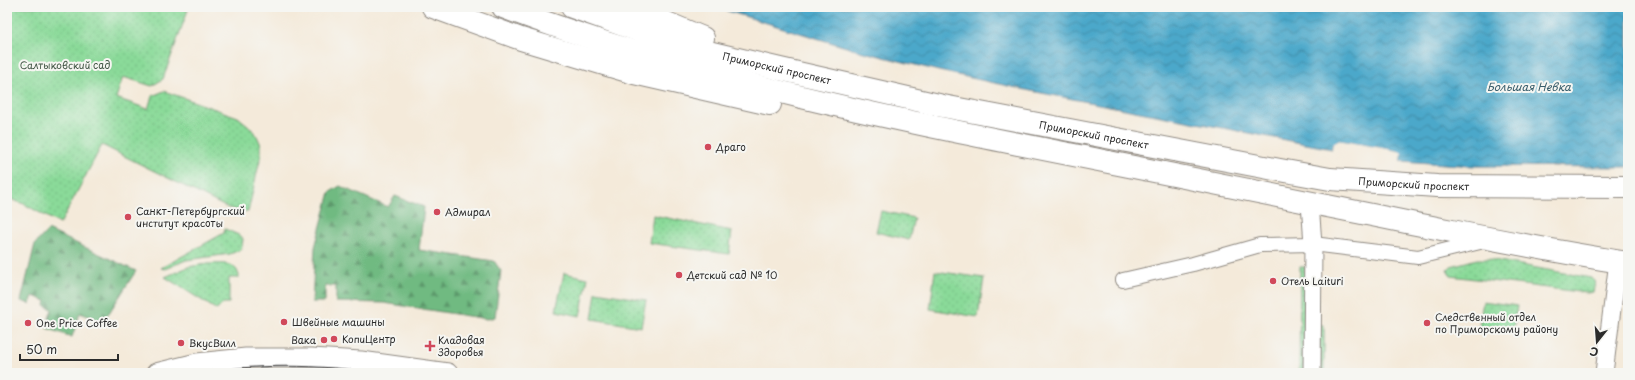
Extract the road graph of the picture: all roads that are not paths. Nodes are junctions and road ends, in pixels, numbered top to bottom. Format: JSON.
{"nodes":[{"id":1,"x":433,"y":7,"type":"edge"},
{"id":2,"x":503,"y":7,"type":"edge"},
{"id":3,"x":572,"y":7,"type":"edge"},
{"id":4,"x":628,"y":7,"type":"edge"},
{"id":5,"x":780,"y":69,"type":"junction"},
{"id":6,"x":912,"y":122,"type":"junction"},
{"id":7,"x":1628,"y":188,"type":"edge"},
{"id":8,"x":1310,"y":203,"type":"junction"},
{"id":9,"x":1492,"y":239,"type":"junction"},
{"id":10,"x":1313,"y":244,"type":"junction"},
{"id":11,"x":1623,"y":262,"type":"edge"},
{"id":12,"x":1123,"y":280,"type":"dead end"},
{"id":13,"x":429,"y":372,"type":"edge"},
{"id":14,"x":156,"y":373,"type":"edge"},
{"id":15,"x":448,"y":373,"type":"edge"},
{"id":16,"x":1312,"y":373,"type":"edge"},
{"id":17,"x":1604,"y":373,"type":"edge"}],
"edges":[{"from":1,"to":6,"type":"main road"},
{"from":2,"to":6,"type":"main road","name":"Приморский проспект"},
{"from":3,"to":5,"type":"main road","name":"Приморский проспект"},
{"from":4,"to":5,"type":"main road"},
{"from":5,"to":7,"type":"main road","name":"Приморский проспект"},
{"from":6,"to":8,"type":"main road","name":"Приморский проспект"},
{"from":8,"to":9,"type":"main road","name":"Приморский проспект"},
{"from":8,"to":10,"type":"street"},
{"from":9,"to":10,"type":"street","name":"Приморский проспект"},
{"from":9,"to":11,"type":"main road","name":"Приморский проспект"},
{"from":10,"to":12,"type":"street","name":"Приморский проспект"},
{"from":10,"to":16,"type":"street"},
{"from":11,"to":17,"type":"street"},
{"from":13,"to":14,"type":"main road"},
{"from":13,"to":15,"type":"main road"}]}
